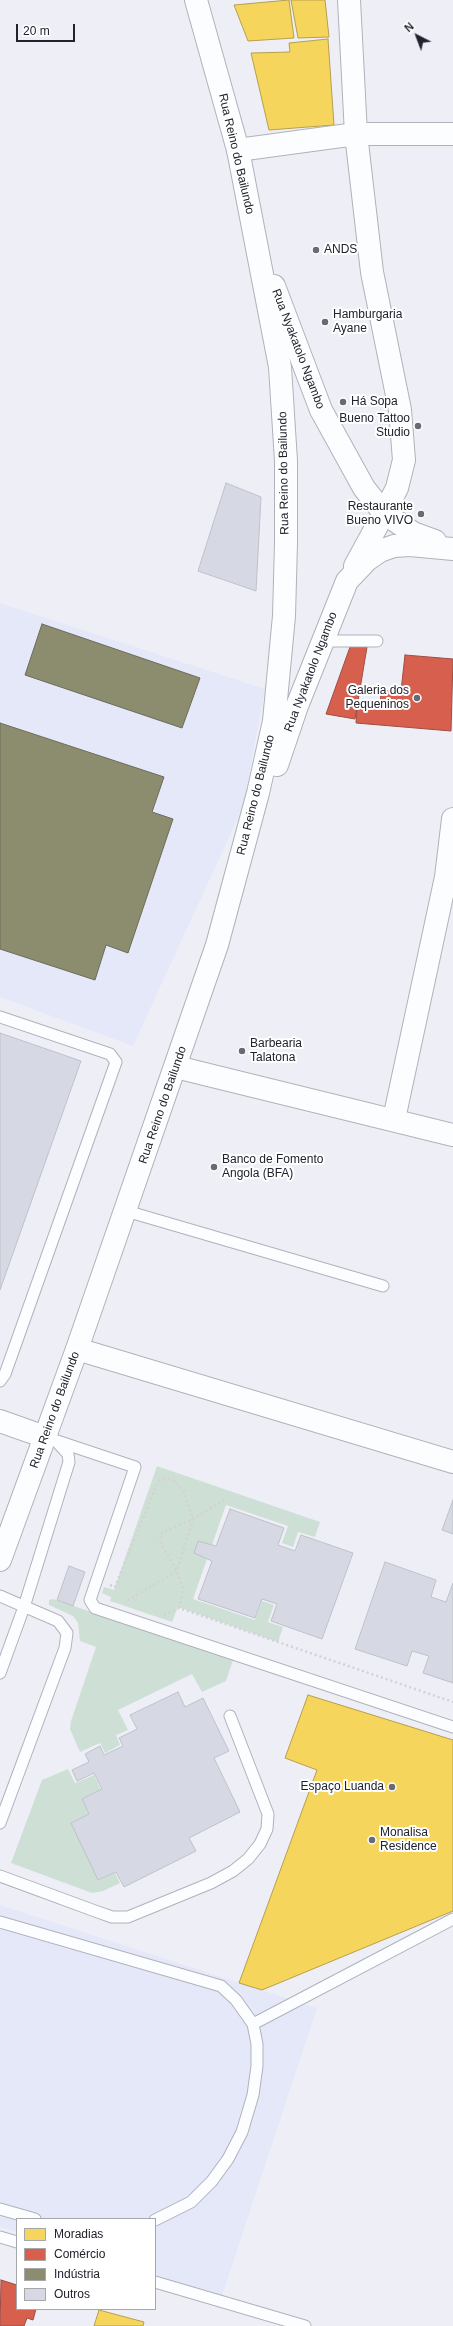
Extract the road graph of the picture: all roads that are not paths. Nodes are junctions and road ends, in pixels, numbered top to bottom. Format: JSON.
{"nodes":[{"id":1,"x":196,"y":0,"type":"edge"},
{"id":2,"x":349,"y":0,"type":"edge"},
{"id":3,"x":356,"y":134,"type":"junction"},
{"id":4,"x":453,"y":134,"type":"edge"},
{"id":5,"x":238,"y":150,"type":"junction"},
{"id":6,"x":255,"y":237,"type":"junction"},
{"id":7,"x":384,"y":512,"type":"junction"},
{"id":8,"x":453,"y":548,"type":"edge"},
{"id":9,"x":347,"y":581,"type":"junction"},
{"id":10,"x":323,"y":641,"type":"junction"},
{"id":11,"x":377,"y":641,"type":"dead end"},
{"id":12,"x":453,"y":819,"type":"edge"},
{"id":13,"x":217,"y":945,"type":"junction"},
{"id":14,"x":0,"y":1017,"type":"edge"},
{"id":15,"x":176,"y":1067,"type":"junction"},
{"id":16,"x":394,"y":1119,"type":"junction"},
{"id":17,"x":453,"y":1135,"type":"edge"},
{"id":18,"x":126,"y":1211,"type":"junction"},
{"id":19,"x":383,"y":1286,"type":"dead end"},
{"id":20,"x":77,"y":1349,"type":"junction"},
{"id":21,"x":0,"y":1381,"type":"edge"},
{"id":22,"x":0,"y":1421,"type":"edge"},
{"id":23,"x":51,"y":1433,"type":"junction"},
{"id":24,"x":453,"y":1462,"type":"edge"},
{"id":25,"x":0,"y":1560,"type":"edge"},
{"id":26,"x":0,"y":1596,"type":"edge"},
{"id":27,"x":24,"y":1607,"type":"junction"},
{"id":28,"x":0,"y":1673,"type":"edge"},
{"id":29,"x":230,"y":1716,"type":"dead end"},
{"id":30,"x":453,"y":1727,"type":"edge"},
{"id":31,"x":0,"y":1823,"type":"edge"},
{"id":32,"x":0,"y":1876,"type":"edge"},
{"id":33,"x":453,"y":1919,"type":"edge"},
{"id":34,"x":0,"y":1922,"type":"edge"},
{"id":35,"x":253,"y":2024,"type":"junction"},
{"id":36,"x":0,"y":2209,"type":"edge"},
{"id":37,"x":32,"y":2218,"type":"edge"},
{"id":38,"x":156,"y":2220,"type":"edge"},
{"id":39,"x":0,"y":2237,"type":"edge"},
{"id":40,"x":16,"y":2242,"type":"edge"},
{"id":41,"x":156,"y":2282,"type":"edge"},
{"id":42,"x":305,"y":2326,"type":"edge"}],
"edges":[{"from":1,"to":5,"type":"main road","name":"Rua Reino do Bailundo"},
{"from":2,"to":3,"type":"main road"},
{"from":3,"to":4,"type":"main road"},
{"from":3,"to":5,"type":"main road"},
{"from":3,"to":7,"type":"main road"},
{"from":5,"to":6,"type":"main road","name":"Rua Reino do Bailundo"},
{"from":6,"to":7,"type":"main road","name":"Rua Nyakatolo Ngambo"},
{"from":6,"to":13,"type":"main road","name":"Rua Reino do Bailundo"},
{"from":7,"to":8,"type":"main road","name":"Rua Nyakatolo Ngambo"},
{"from":7,"to":9,"type":"main road"},
{"from":8,"to":9,"type":"main road","name":"Rua Nyakatolo Ngambo"},
{"from":9,"to":10,"type":"main road","name":"Rua Nyakatolo Ngambo"},
{"from":10,"to":11,"type":"lane"},
{"from":10,"to":13,"type":"main road","name":"Rua Nyakatolo Ngambo"},
{"from":12,"to":16,"type":"main road"},
{"from":13,"to":15,"type":"main road","name":"Rua Reino do Bailundo"},
{"from":14,"to":21,"type":"lane"},
{"from":15,"to":16,"type":"main road"},
{"from":15,"to":18,"type":"main road","name":"Rua Reino do Bailundo"},
{"from":16,"to":17,"type":"main road"},
{"from":18,"to":19,"type":"lane"},
{"from":18,"to":20,"type":"main road","name":"Rua Reino do Bailundo"},
{"from":20,"to":23,"type":"main road","name":"Rua Reino do Bailundo"},
{"from":20,"to":24,"type":"main road"},
{"from":22,"to":23,"type":"main road"},
{"from":23,"to":25,"type":"main road","name":"Rua Reino do Bailundo"},
{"from":23,"to":27,"type":"lane"},
{"from":23,"to":30,"type":"lane"},
{"from":26,"to":27,"type":"lane"},
{"from":27,"to":28,"type":"lane"},
{"from":27,"to":31,"type":"lane"},
{"from":29,"to":32,"type":"lane"},
{"from":33,"to":35,"type":"lane"},
{"from":34,"to":35,"type":"lane"},
{"from":35,"to":38,"type":"lane"},
{"from":36,"to":37,"type":"lane"},
{"from":39,"to":40,"type":"lane"},
{"from":41,"to":42,"type":"lane"}]}
